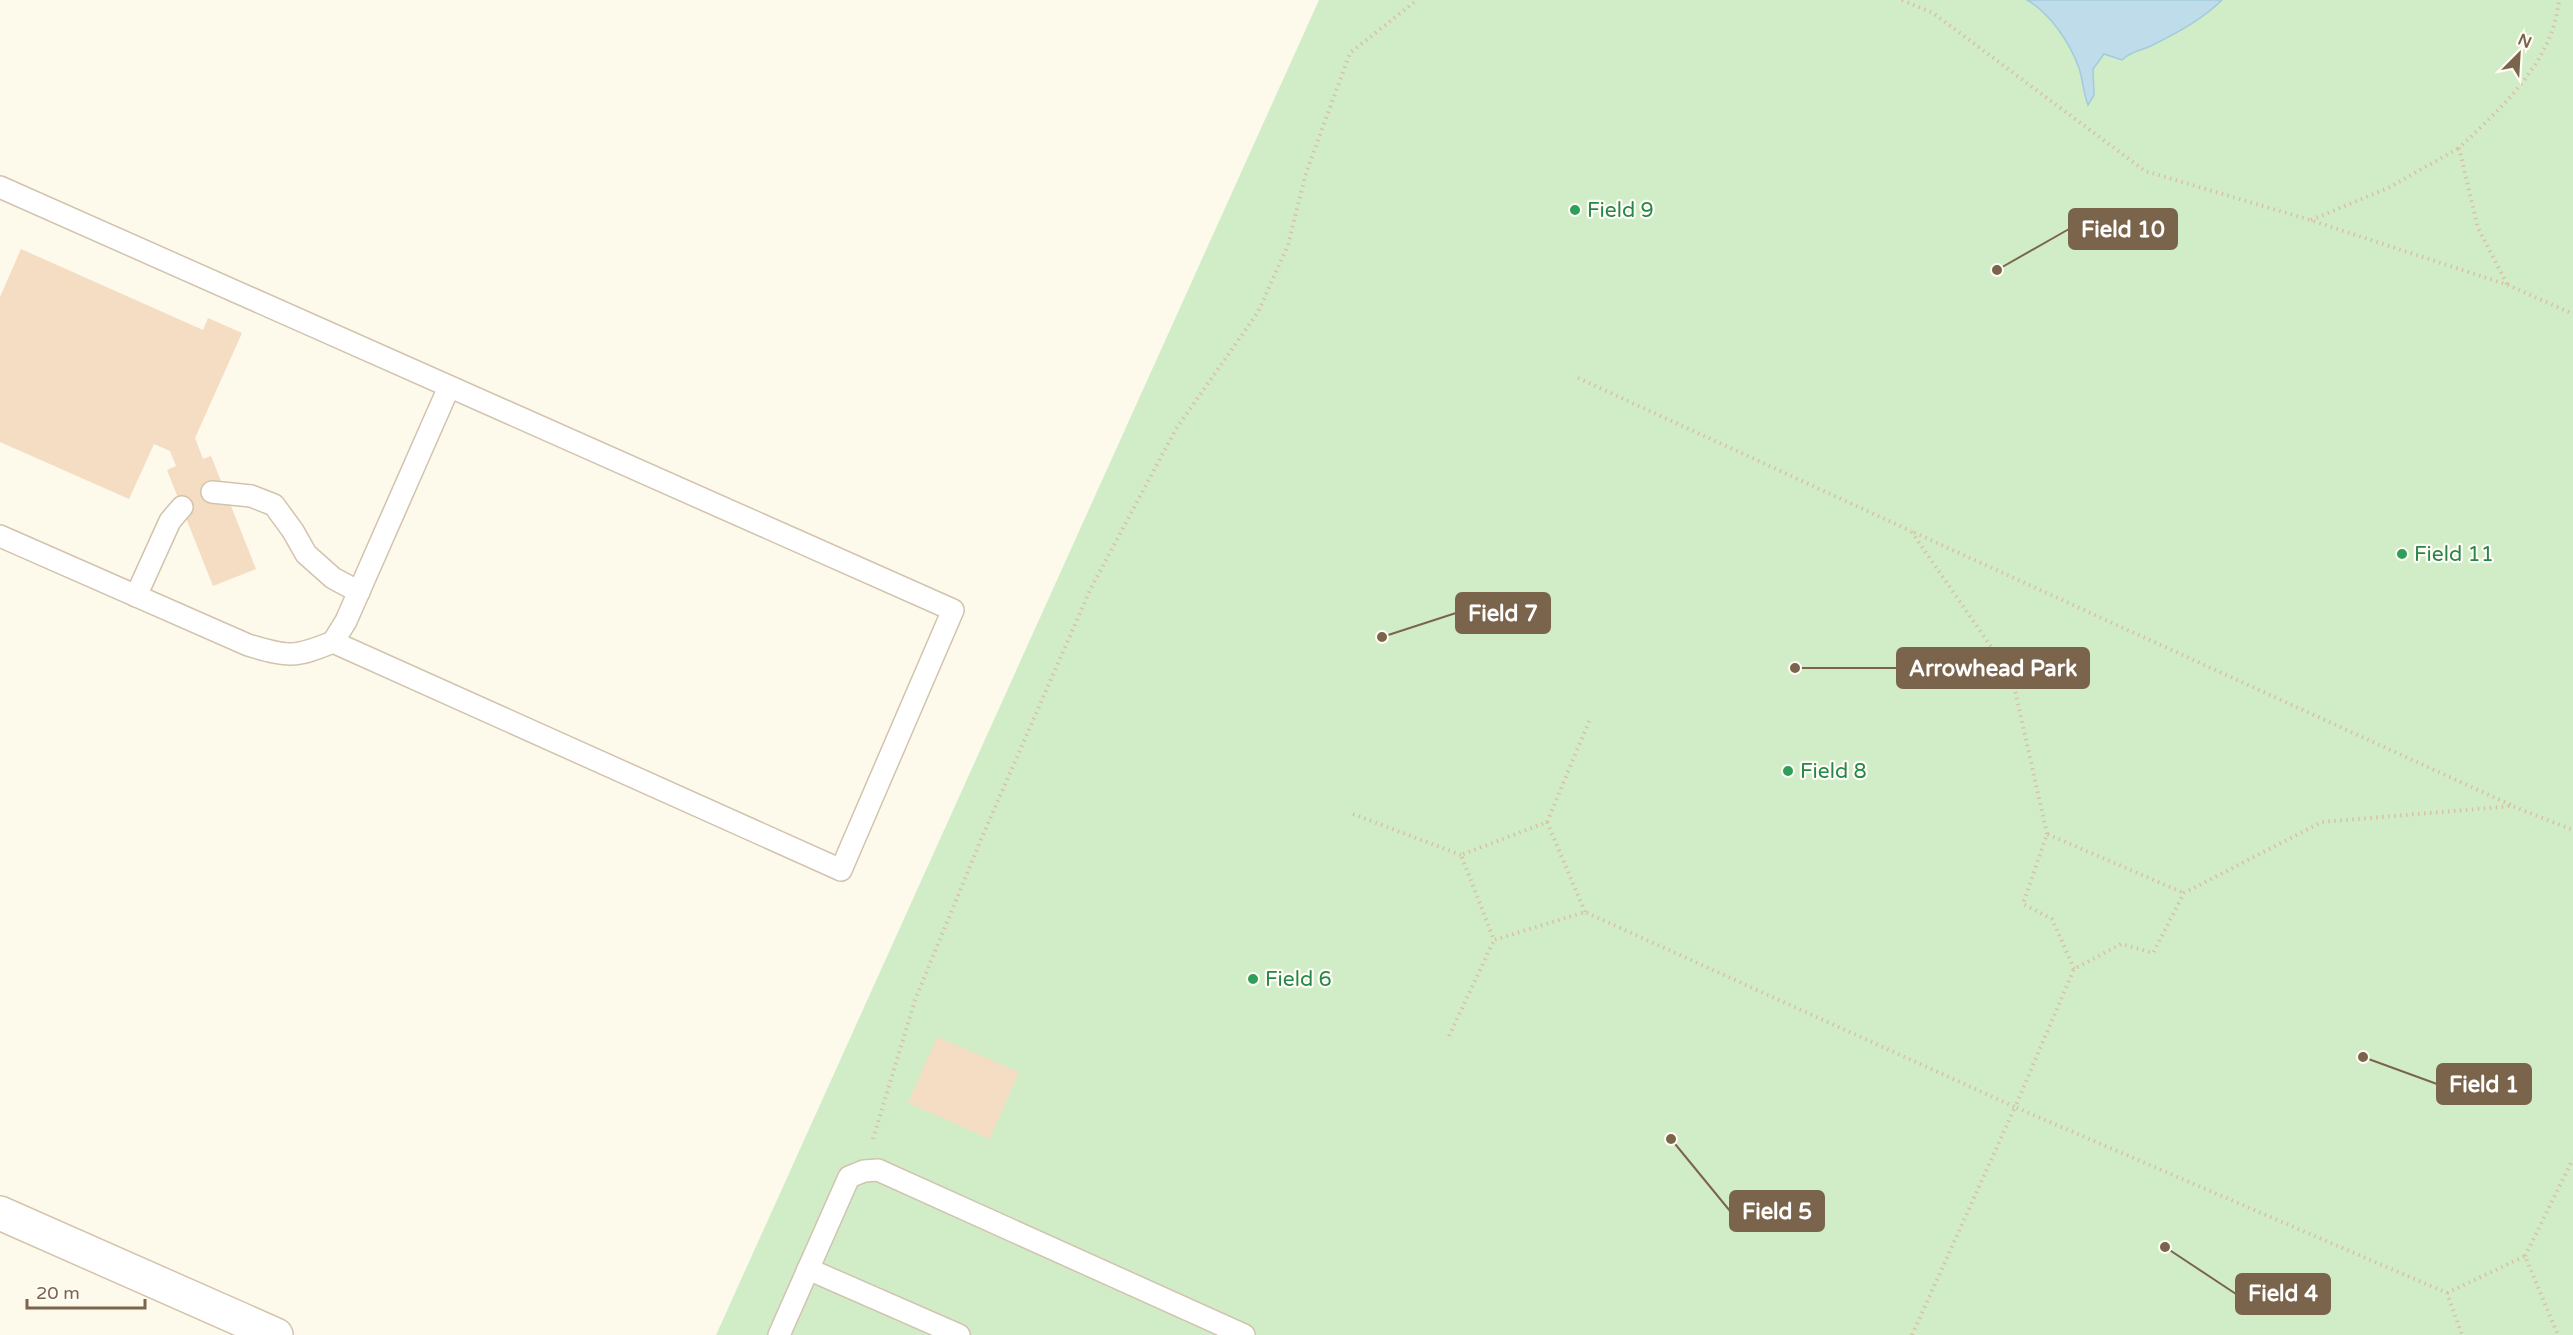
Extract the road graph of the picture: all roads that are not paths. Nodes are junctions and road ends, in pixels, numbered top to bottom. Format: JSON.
{"nodes":[{"id":1,"x":0,"y":187,"type":"edge"},
{"id":2,"x":449,"y":387,"type":"junction"},
{"id":3,"x":212,"y":492,"type":"dead end"},
{"id":4,"x":182,"y":507,"type":"dead end"},
{"id":5,"x":0,"y":536,"type":"edge"},
{"id":6,"x":359,"y":591,"type":"junction"},
{"id":7,"x":136,"y":596,"type":"junction"},
{"id":8,"x":333,"y":642,"type":"junction"},
{"id":9,"x":0,"y":1213,"type":"edge"},
{"id":10,"x":808,"y":1269,"type":"junction"},
{"id":11,"x":276,"y":1335,"type":"edge"},
{"id":12,"x":779,"y":1335,"type":"edge"},
{"id":13,"x":959,"y":1335,"type":"edge"},
{"id":14,"x":1244,"y":1335,"type":"edge"}],
"edges":[{"from":1,"to":2,"type":"lane"},
{"from":2,"to":6,"type":"lane"},
{"from":2,"to":8,"type":"lane"},
{"from":3,"to":6,"type":"lane"},
{"from":4,"to":7,"type":"lane"},
{"from":5,"to":7,"type":"lane"},
{"from":6,"to":8,"type":"lane"},
{"from":7,"to":8,"type":"lane"},
{"from":9,"to":11,"type":"main road"},
{"from":10,"to":12,"type":"lane"},
{"from":10,"to":13,"type":"lane"},
{"from":10,"to":14,"type":"lane"}]}
